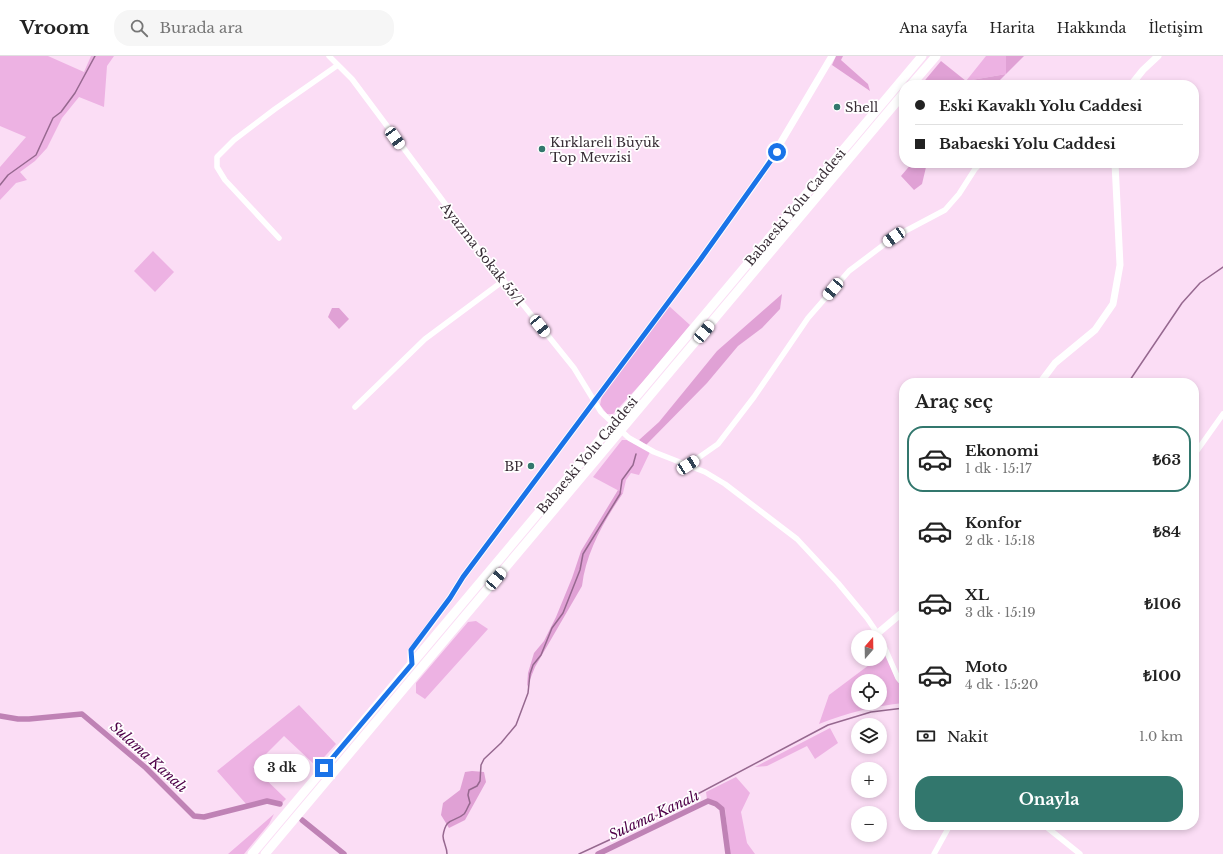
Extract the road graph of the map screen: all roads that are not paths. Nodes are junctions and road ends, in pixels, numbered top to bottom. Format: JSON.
{"nodes":[{"id":1,"x":330,"y":56,"type":"edge"},
{"id":2,"x":832,"y":56,"type":"edge"},
{"id":3,"x":922,"y":56,"type":"edge"},
{"id":4,"x":936,"y":56,"type":"edge"},
{"id":5,"x":1158,"y":56,"type":"edge"},
{"id":6,"x":338,"y":65,"type":"junction"},
{"id":7,"x":902,"y":80,"type":"edge"},
{"id":8,"x":915,"y":80,"type":"edge"},
{"id":9,"x":1135,"y":80,"type":"edge"},
{"id":10,"x":899,"y":83,"type":"edge"},
{"id":11,"x":899,"y":99,"type":"edge"},
{"id":12,"x":976,"y":168,"type":"edge"},
{"id":13,"x":1115,"y":168,"type":"edge"},
{"id":14,"x":279,"y":238,"type":"dead end"},
{"id":15,"x":503,"y":281,"type":"junction"},
{"id":16,"x":1044,"y":378,"type":"edge"},
{"id":17,"x":595,"y":400,"type":"junction"},
{"id":18,"x":355,"y":407,"type":"dead end"},
{"id":19,"x":1223,"y":414,"type":"edge"},
{"id":20,"x":613,"y":424,"type":"junction"},
{"id":21,"x":621,"y":431,"type":"junction"},
{"id":22,"x":1199,"y":448,"type":"edge"},
{"id":23,"x":688,"y":465,"type":"junction"},
{"id":24,"x":899,"y":617,"type":"edge"},
{"id":25,"x":874,"y":630,"type":"edge"},
{"id":26,"x":885,"y":630,"type":"edge"},
{"id":27,"x":887,"y":654,"type":"edge"},
{"id":28,"x":412,"y":664,"type":"junction"},
{"id":29,"x":899,"y":679,"type":"edge"},
{"id":30,"x":279,"y":821,"type":"junction"},
{"id":31,"x":287,"y":827,"type":"junction"},
{"id":32,"x":947,"y":830,"type":"edge"},
{"id":33,"x":1050,"y":830,"type":"edge"},
{"id":34,"x":252,"y":854,"type":"edge"},
{"id":35,"x":265,"y":854,"type":"edge"},
{"id":36,"x":934,"y":854,"type":"edge"},
{"id":37,"x":1080,"y":854,"type":"edge"}],
"edges":[{"from":1,"to":6,"type":"street","name":"Ayazma Sokak 55/1"},
{"from":2,"to":17,"type":"street"},
{"from":3,"to":7,"type":"highway","name":"Babaeski Yolu Caddesi"},
{"from":4,"to":8,"type":"highway"},
{"from":5,"to":9,"type":"street"},
{"from":6,"to":14,"type":"street"},
{"from":6,"to":15,"type":"street","name":"Ayazma Sokak 55/1"},
{"from":10,"to":20,"type":"highway","name":"Babaeski Yolu Caddesi"},
{"from":11,"to":21,"type":"highway","name":"Babaeski Yolu Caddesi"},
{"from":12,"to":23,"type":"street"},
{"from":13,"to":16,"type":"street"},
{"from":15,"to":17,"type":"street","name":"Ayazma Sokak 55/1"},
{"from":15,"to":18,"type":"street"},
{"from":17,"to":20,"type":"street","name":"Ayazma Sokak 55/1"},
{"from":17,"to":28,"type":"street"},
{"from":19,"to":22,"type":"street"},
{"from":20,"to":21,"type":"street","name":"Ayazma Sokak 55/1"},
{"from":20,"to":28,"type":"highway","name":"Babaeski Yolu Caddesi"},
{"from":21,"to":23,"type":"street","name":"Ayazma Sokak 55/1"},
{"from":21,"to":31,"type":"highway","name":"Babaeski Yolu Caddesi"},
{"from":23,"to":25,"type":"street","name":"Ayazma Sokak 55/1"},
{"from":24,"to":26,"type":"street"},
{"from":27,"to":29,"type":"street","name":"Ayazma Sokak 55/1"},
{"from":28,"to":30,"type":"highway","name":"Babaeski Yolu Caddesi"},
{"from":30,"to":31,"type":"highway"},
{"from":30,"to":34,"type":"highway","name":"Babaeski Yolu Caddesi"},
{"from":31,"to":35,"type":"highway","name":"Babaeski Yolu Caddesi"},
{"from":32,"to":36,"type":"street"},
{"from":33,"to":37,"type":"street"}]}
